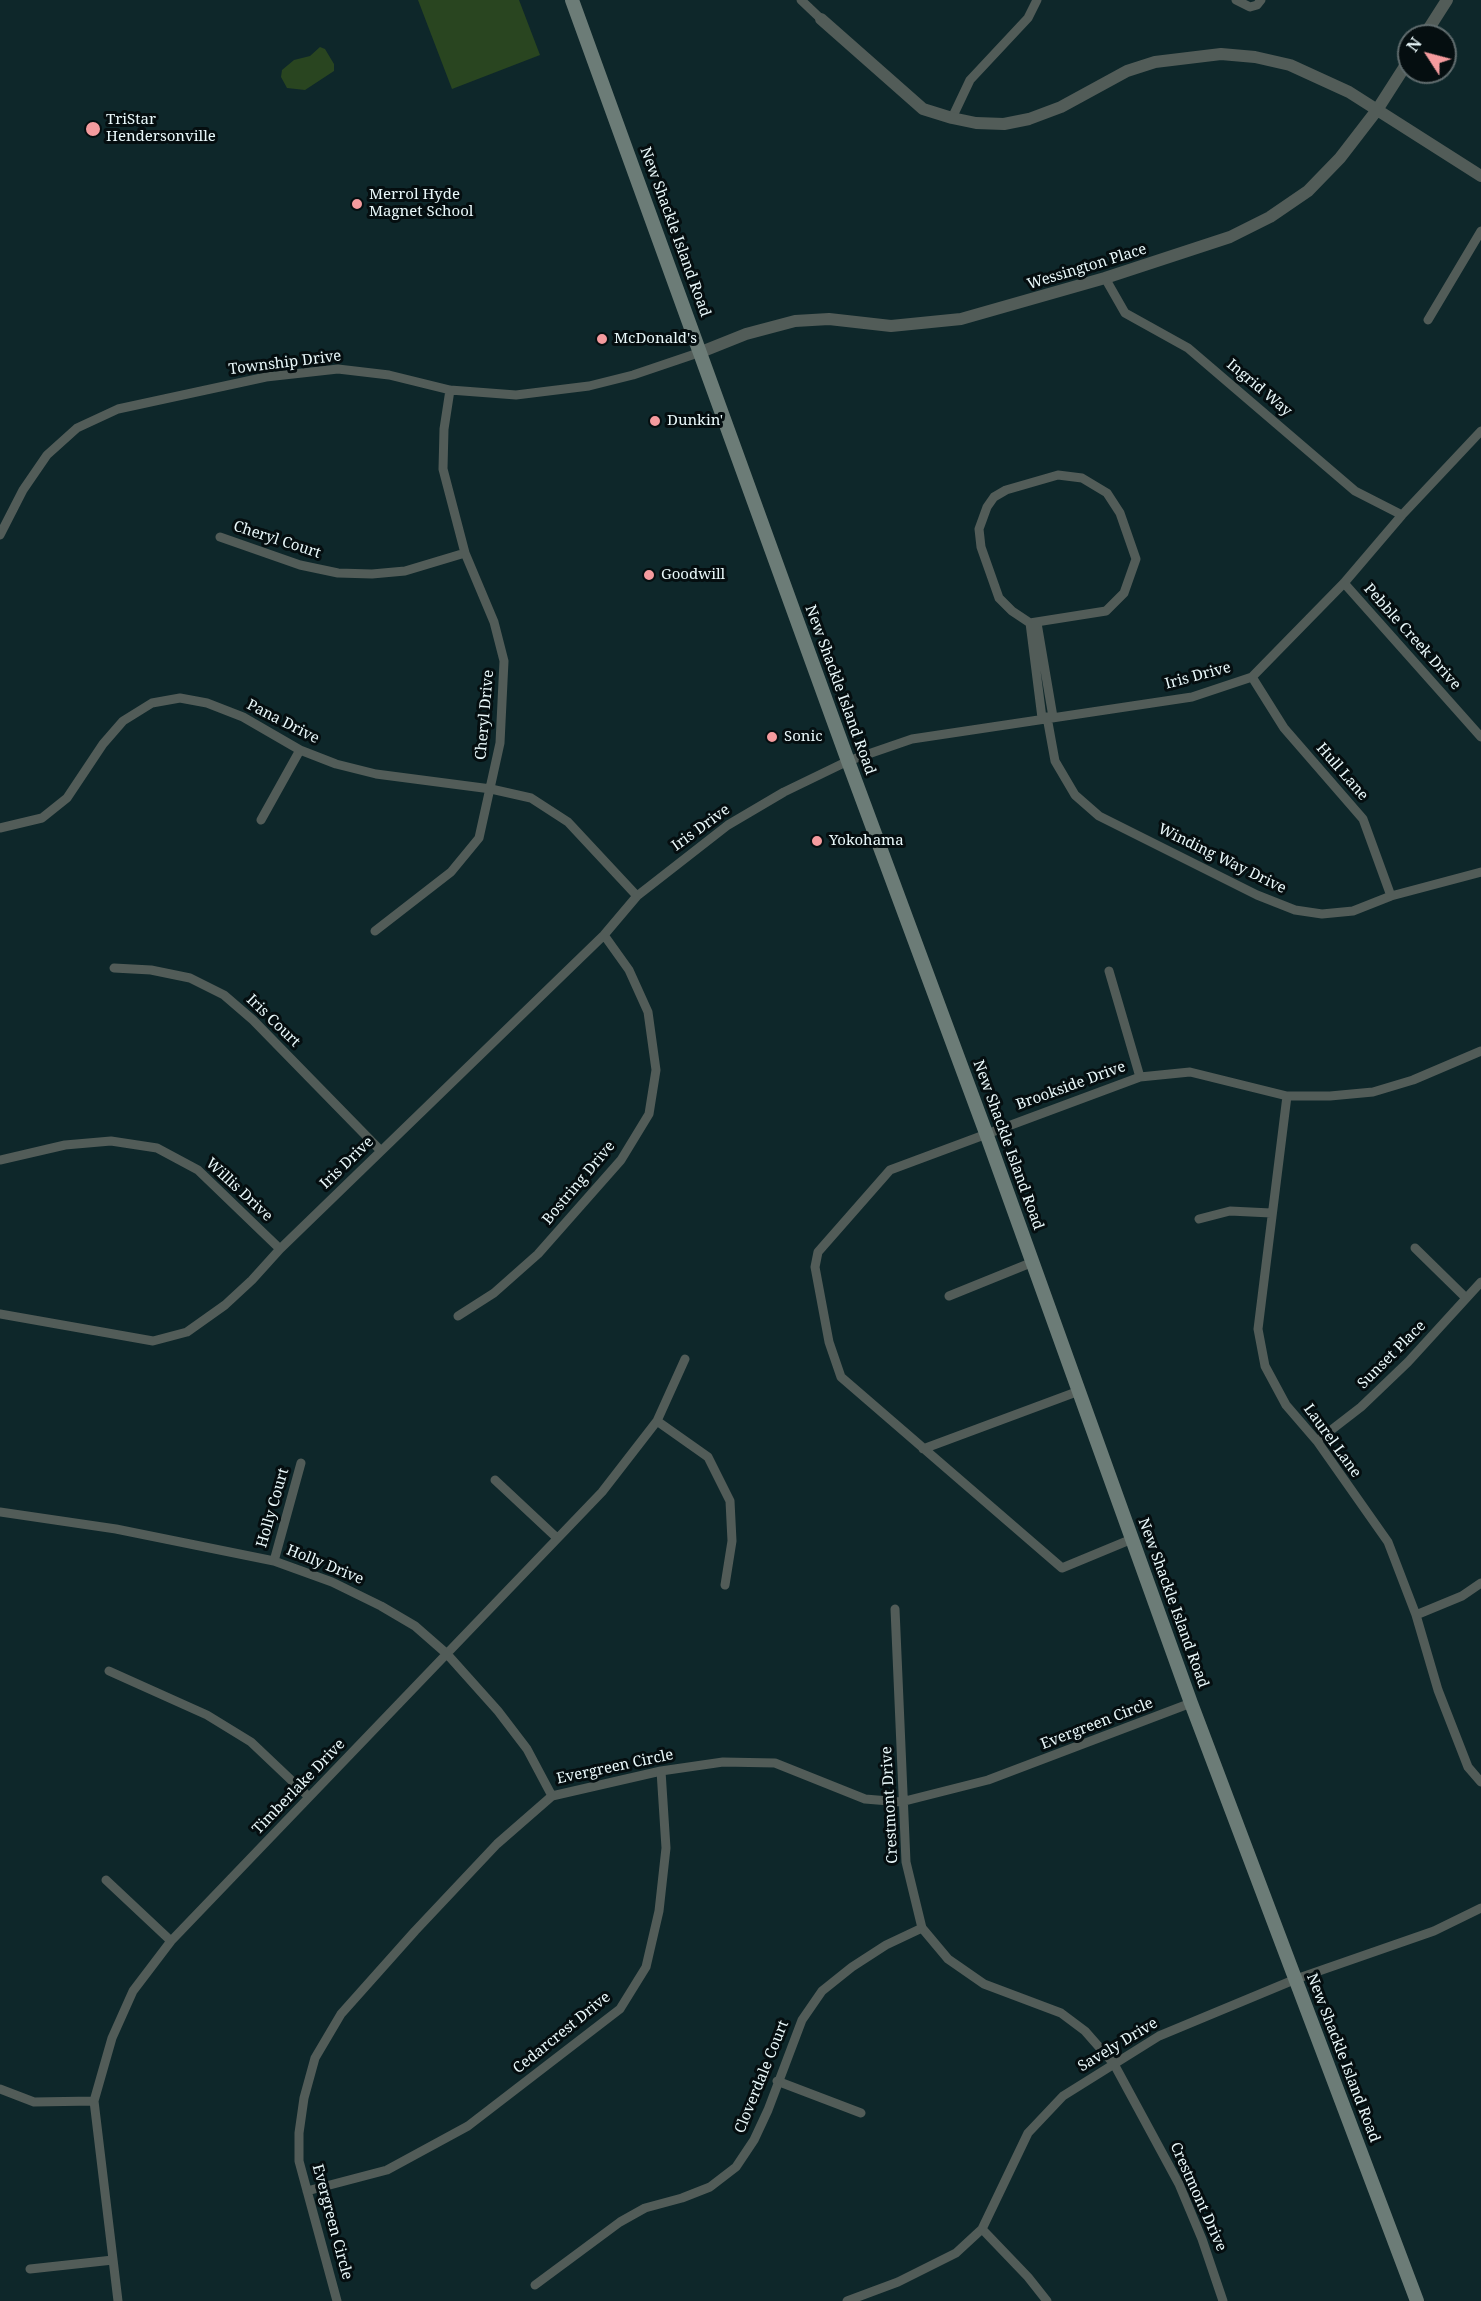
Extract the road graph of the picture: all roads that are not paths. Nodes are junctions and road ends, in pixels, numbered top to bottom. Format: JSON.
{"nodes":[{"id":1,"x":572,"y":0,"type":"edge"},
{"id":2,"x":801,"y":0,"type":"edge"},
{"id":3,"x":1036,"y":0,"type":"edge"},
{"id":4,"x":1236,"y":0,"type":"edge"},
{"id":5,"x":1261,"y":0,"type":"edge"},
{"id":6,"x":1447,"y":0,"type":"edge"},
{"id":7,"x":821,"y":19,"type":"joint"},
{"id":8,"x":1432,"y":24,"type":"edge"},
{"id":9,"x":1397,"y":79,"type":"edge"},
{"id":10,"x":1377,"y":110,"type":"junction"},
{"id":11,"x":952,"y":118,"type":"junction"},
{"id":12,"x":1481,"y":176,"type":"edge"},
{"id":13,"x":1481,"y":231,"type":"edge"},
{"id":14,"x":1105,"y":278,"type":"junction"},
{"id":15,"x":1428,"y":320,"type":"dead end"},
{"id":16,"x":701,"y":352,"type":"junction"},
{"id":17,"x":450,"y":390,"type":"junction"},
{"id":18,"x":1481,"y":431,"type":"edge"},
{"id":19,"x":1402,"y":515,"type":"junction"},
{"id":20,"x":0,"y":535,"type":"edge"},
{"id":21,"x":220,"y":537,"type":"dead end"},
{"id":22,"x":465,"y":553,"type":"junction"},
{"id":23,"x":1344,"y":583,"type":"junction"},
{"id":24,"x":1034,"y":623,"type":"junction"},
{"id":25,"x":1252,"y":677,"type":"junction"},
{"id":26,"x":1047,"y":717,"type":"junction"},
{"id":27,"x":1481,"y":737,"type":"edge"},
{"id":28,"x":300,"y":750,"type":"junction"},
{"id":29,"x":848,"y":761,"type":"junction"},
{"id":30,"x":491,"y":789,"type":"junction"},
{"id":31,"x":261,"y":820,"type":"dead end"},
{"id":32,"x":0,"y":828,"type":"edge"},
{"id":33,"x":1481,"y":872,"type":"edge"},
{"id":34,"x":637,"y":896,"type":"junction"},
{"id":35,"x":1391,"y":896,"type":"junction"},
{"id":36,"x":375,"y":931,"type":"dead end"},
{"id":37,"x":604,"y":935,"type":"junction"},
{"id":38,"x":114,"y":968,"type":"dead end"},
{"id":39,"x":1109,"y":971,"type":"dead end"},
{"id":40,"x":1481,"y":1051,"type":"edge"},
{"id":41,"x":1140,"y":1077,"type":"junction"},
{"id":42,"x":1287,"y":1096,"type":"junction"},
{"id":43,"x":986,"y":1132,"type":"junction"},
{"id":44,"x":381,"y":1151,"type":"junction"},
{"id":45,"x":0,"y":1160,"type":"edge"},
{"id":46,"x":1271,"y":1213,"type":"junction"},
{"id":47,"x":1199,"y":1220,"type":"dead end"},
{"id":48,"x":1415,"y":1248,"type":"dead end"},
{"id":49,"x":280,"y":1249,"type":"junction"},
{"id":50,"x":1033,"y":1262,"type":"junction"},
{"id":51,"x":1481,"y":1282,"type":"edge"},
{"id":52,"x":949,"y":1296,"type":"dead end"},
{"id":53,"x":1466,"y":1298,"type":"junction"},
{"id":54,"x":0,"y":1314,"type":"edge"},
{"id":55,"x":458,"y":1316,"type":"dead end"},
{"id":56,"x":685,"y":1359,"type":"dead end"},
{"id":57,"x":1079,"y":1391,"type":"junction"},
{"id":58,"x":657,"y":1420,"type":"junction"},
{"id":59,"x":1317,"y":1441,"type":"junction"},
{"id":60,"x":923,"y":1449,"type":"junction"},
{"id":61,"x":301,"y":1463,"type":"dead end"},
{"id":62,"x":495,"y":1480,"type":"dead end"},
{"id":63,"x":0,"y":1512,"type":"edge"},
{"id":64,"x":557,"y":1538,"type":"junction"},
{"id":65,"x":1132,"y":1539,"type":"junction"},
{"id":66,"x":274,"y":1561,"type":"junction"},
{"id":67,"x":1481,"y":1583,"type":"edge"},
{"id":68,"x":725,"y":1585,"type":"dead end"},
{"id":69,"x":895,"y":1609,"type":"dead end"},
{"id":70,"x":1416,"y":1615,"type":"junction"},
{"id":71,"x":447,"y":1654,"type":"junction"},
{"id":72,"x":109,"y":1671,"type":"dead end"},
{"id":73,"x":1191,"y":1703,"type":"junction"},
{"id":74,"x":661,"y":1771,"type":"junction"},
{"id":75,"x":1481,"y":1782,"type":"edge"},
{"id":76,"x":552,"y":1796,"type":"junction"},
{"id":77,"x":309,"y":1797,"type":"junction"},
{"id":78,"x":902,"y":1802,"type":"junction"},
{"id":79,"x":106,"y":1880,"type":"dead end"},
{"id":80,"x":1481,"y":1908,"type":"edge"},
{"id":81,"x":922,"y":1928,"type":"junction"},
{"id":82,"x":171,"y":1941,"type":"junction"},
{"id":83,"x":1296,"y":1979,"type":"junction"},
{"id":84,"x":1114,"y":2064,"type":"junction"},
{"id":85,"x":777,"y":2081,"type":"junction"},
{"id":86,"x":0,"y":2088,"type":"edge"},
{"id":87,"x":94,"y":2101,"type":"junction"},
{"id":88,"x":861,"y":2113,"type":"dead end"},
{"id":89,"x":307,"y":2191,"type":"junction"},
{"id":90,"x":982,"y":2229,"type":"junction"},
{"id":91,"x":113,"y":2260,"type":"junction"},
{"id":92,"x":30,"y":2269,"type":"dead end"},
{"id":93,"x":535,"y":2285,"type":"dead end"},
{"id":94,"x":118,"y":2301,"type":"edge"},
{"id":95,"x":337,"y":2301,"type":"edge"},
{"id":96,"x":847,"y":2301,"type":"edge"},
{"id":97,"x":1047,"y":2301,"type":"edge"},
{"id":98,"x":1223,"y":2301,"type":"edge"},
{"id":99,"x":1417,"y":2301,"type":"edge"}],
"edges":[{"from":1,"to":16,"type":"main road","name":"New Shackle Island Road"},
{"from":2,"to":7,"type":"street"},
{"from":3,"to":11,"type":"street"},
{"from":4,"to":5,"type":"street"},
{"from":6,"to":8,"type":"street"},
{"from":7,"to":11,"type":"street"},
{"from":9,"to":10,"type":"street","name":"Wessington Place"},
{"from":10,"to":11,"type":"street"},
{"from":10,"to":12,"type":"street"},
{"from":10,"to":14,"type":"street","name":"Wessington Place"},
{"from":13,"to":15,"type":"street"},
{"from":14,"to":16,"type":"street","name":"Wessington Place"},
{"from":14,"to":19,"type":"street","name":"Ingrid Way"},
{"from":16,"to":17,"type":"street","name":"Township Drive"},
{"from":16,"to":29,"type":"main road","name":"New Shackle Island Road"},
{"from":17,"to":20,"type":"street","name":"Township Drive"},
{"from":17,"to":22,"type":"street","name":"Cheryl Drive"},
{"from":18,"to":19,"type":"street","name":"Iris Drive"},
{"from":19,"to":23,"type":"street","name":"Iris Drive"},
{"from":21,"to":22,"type":"street","name":"Cheryl Court"},
{"from":22,"to":30,"type":"street","name":"Cheryl Drive"},
{"from":23,"to":25,"type":"street","name":"Iris Drive"},
{"from":23,"to":27,"type":"street","name":"Pebble Creek Drive"},
{"from":24,"to":24,"type":"street"},
{"from":24,"to":26,"type":"street","name":"Winding Way Drive"},
{"from":25,"to":26,"type":"street","name":"Iris Drive"},
{"from":25,"to":35,"type":"street","name":"Hull Lane"},
{"from":26,"to":29,"type":"street","name":"Iris Drive"},
{"from":26,"to":35,"type":"street","name":"Winding Way Drive"},
{"from":28,"to":30,"type":"street","name":"Pana Drive"},
{"from":28,"to":31,"type":"street"},
{"from":28,"to":32,"type":"street","name":"Pana Drive"},
{"from":29,"to":34,"type":"street","name":"Iris Drive"},
{"from":29,"to":43,"type":"main road","name":"New Shackle Island Road"},
{"from":30,"to":34,"type":"street","name":"Pana Drive"},
{"from":30,"to":36,"type":"street","name":"Cheryl Drive"},
{"from":33,"to":35,"type":"street","name":"Winding Way Drive"},
{"from":34,"to":37,"type":"street","name":"Iris Drive"},
{"from":37,"to":44,"type":"street","name":"Iris Drive"},
{"from":37,"to":55,"type":"street","name":"Bostring Drive"},
{"from":38,"to":44,"type":"street","name":"Iris Court"},
{"from":39,"to":41,"type":"street"},
{"from":40,"to":42,"type":"street","name":"Brookside Drive"},
{"from":41,"to":42,"type":"street","name":"Brookside Drive"},
{"from":41,"to":43,"type":"street","name":"Brookside Drive"},
{"from":42,"to":46,"type":"street","name":"Laurel Lane"},
{"from":43,"to":50,"type":"main road","name":"New Shackle Island Road"},
{"from":43,"to":60,"type":"street","name":"Brookside Drive"},
{"from":44,"to":49,"type":"street","name":"Iris Drive"},
{"from":45,"to":49,"type":"street","name":"Willis Drive"},
{"from":46,"to":47,"type":"street"},
{"from":46,"to":59,"type":"street","name":"Laurel Lane"},
{"from":48,"to":53,"type":"street"},
{"from":49,"to":54,"type":"street","name":"Iris Drive"},
{"from":50,"to":52,"type":"street"},
{"from":50,"to":57,"type":"main road","name":"New Shackle Island Road"},
{"from":51,"to":53,"type":"street","name":"Sunset Place"},
{"from":53,"to":59,"type":"street","name":"Sunset Place"},
{"from":56,"to":58,"type":"street","name":"Timberlake Drive"},
{"from":57,"to":60,"type":"street"},
{"from":57,"to":65,"type":"main road","name":"New Shackle Island Road"},
{"from":58,"to":64,"type":"street","name":"Timberlake Drive"},
{"from":58,"to":68,"type":"street"},
{"from":59,"to":70,"type":"street","name":"Laurel Lane"},
{"from":60,"to":65,"type":"street","name":"Brookside Drive"},
{"from":61,"to":66,"type":"street","name":"Holly Court"},
{"from":62,"to":64,"type":"street"},
{"from":63,"to":66,"type":"street","name":"Holly Drive"},
{"from":64,"to":71,"type":"street","name":"Timberlake Drive"},
{"from":65,"to":73,"type":"main road","name":"New Shackle Island Road"},
{"from":66,"to":71,"type":"street","name":"Holly Drive"},
{"from":67,"to":70,"type":"street"},
{"from":69,"to":78,"type":"street","name":"Crestmont Drive"},
{"from":70,"to":75,"type":"street","name":"Laurel Lane"},
{"from":71,"to":76,"type":"street","name":"Holly Drive"},
{"from":71,"to":77,"type":"street","name":"Timberlake Drive"},
{"from":72,"to":77,"type":"street"},
{"from":73,"to":78,"type":"street","name":"Evergreen Circle"},
{"from":73,"to":83,"type":"main road","name":"New Shackle Island Road"},
{"from":74,"to":76,"type":"street","name":"Evergreen Circle"},
{"from":74,"to":78,"type":"street","name":"Evergreen Circle"},
{"from":74,"to":89,"type":"street","name":"Cedarcrest Drive"},
{"from":76,"to":89,"type":"street","name":"Evergreen Circle"},
{"from":77,"to":82,"type":"street","name":"Timberlake Drive"},
{"from":78,"to":81,"type":"street","name":"Crestmont Drive"},
{"from":79,"to":82,"type":"street"},
{"from":80,"to":83,"type":"street","name":"Savely Drive"},
{"from":81,"to":84,"type":"street","name":"Crestmont Drive"},
{"from":81,"to":85,"type":"street","name":"Cloverdale Court"},
{"from":82,"to":87,"type":"street","name":"Timberlake Drive"},
{"from":83,"to":84,"type":"street","name":"Savely Drive"},
{"from":83,"to":99,"type":"main road","name":"New Shackle Island Road"},
{"from":84,"to":90,"type":"street","name":"Savely Drive"},
{"from":84,"to":98,"type":"street","name":"Crestmont Drive"},
{"from":85,"to":88,"type":"street"},
{"from":85,"to":93,"type":"street","name":"Cloverdale Court"},
{"from":86,"to":87,"type":"street"},
{"from":87,"to":91,"type":"street","name":"Timberlake Drive"},
{"from":89,"to":95,"type":"street","name":"Evergreen Circle"},
{"from":90,"to":96,"type":"street","name":"Savely Drive"},
{"from":90,"to":97,"type":"street"},
{"from":91,"to":92,"type":"street"},
{"from":91,"to":94,"type":"street","name":"Timberlake Drive"}]}
